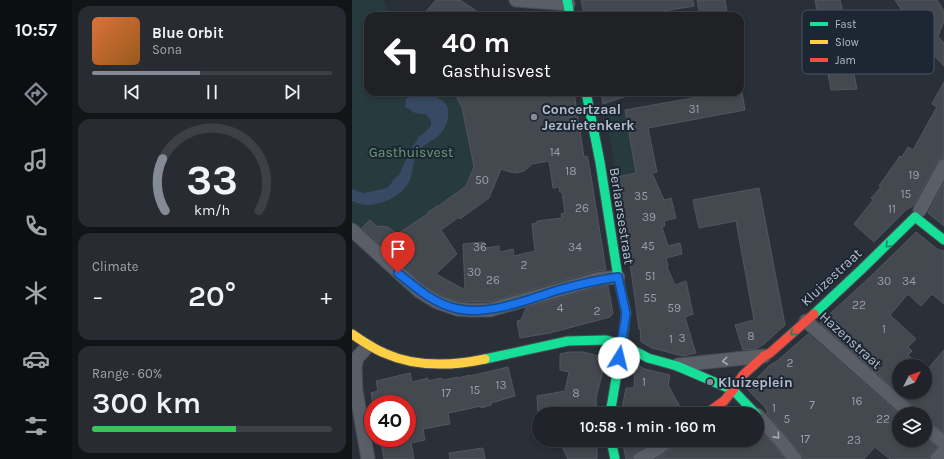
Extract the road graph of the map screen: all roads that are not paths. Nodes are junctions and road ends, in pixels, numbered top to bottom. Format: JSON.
{"nodes":[{"id":1,"x":516,"y":0,"type":"edge"},
{"id":2,"x":568,"y":7,"type":"edge"},
{"id":3,"x":587,"y":96,"type":"edge"},
{"id":4,"x":944,"y":166,"type":"edge"},
{"id":5,"x":918,"y":214,"type":"junction"},
{"id":6,"x":352,"y":230,"type":"edge"},
{"id":7,"x":944,"y":240,"type":"edge"},
{"id":8,"x":618,"y":277,"type":"junction"},
{"id":9,"x":806,"y":321,"type":"junction"},
{"id":10,"x":352,"y":334,"type":"edge"},
{"id":11,"x":622,"y":344,"type":"junction"},
{"id":12,"x":368,"y":346,"type":"junction"},
{"id":13,"x":764,"y":356,"type":"junction"},
{"id":14,"x":353,"y":365,"type":"edge"},
{"id":15,"x":677,"y":366,"type":"junction"},
{"id":16,"x":733,"y":390,"type":"junction"},
{"id":17,"x":611,"y":407,"type":"edge"},
{"id":18,"x":716,"y":407,"type":"edge"},
{"id":19,"x":750,"y":407,"type":"edge"},
{"id":20,"x":903,"y":407,"type":"edge"},
{"id":21,"x":764,"y":422,"type":"edge"},
{"id":22,"x":932,"y":433,"type":"edge"},
{"id":23,"x":944,"y":443,"type":"edge"},
{"id":24,"x":612,"y":447,"type":"edge"},
{"id":25,"x":660,"y":447,"type":"edge"},
{"id":26,"x":944,"y":451,"type":"edge"},
{"id":27,"x":368,"y":459,"type":"edge"},
{"id":28,"x":615,"y":459,"type":"edge"},
{"id":29,"x":640,"y":459,"type":"edge"},
{"id":30,"x":795,"y":459,"type":"edge"},
{"id":31,"x":937,"y":459,"type":"edge"}],
"edges":[{"from":1,"to":2,"type":"street"},
{"from":3,"to":8,"type":"street","name":"Berlaarsestraat"},
{"from":4,"to":5,"type":"street","name":"Kluizestraat"},
{"from":5,"to":7,"type":"street"},
{"from":5,"to":9,"type":"street","name":"Kluizestraat","one_way":true},
{"from":6,"to":8,"type":"street"},
{"from":8,"to":11,"type":"street","name":"Berlaarsestraat"},
{"from":9,"to":13,"type":"street","name":"Kluizestraat","one_way":true},
{"from":9,"to":20,"type":"street","name":"Hazenstraat"},
{"from":10,"to":12,"type":"street"},
{"from":11,"to":12,"type":"street"},
{"from":11,"to":15,"type":"street"},
{"from":11,"to":17,"type":"street","name":"Berlaarsestraat"},
{"from":12,"to":14,"type":"street"},
{"from":13,"to":15,"type":"street","one_way":true},
{"from":13,"to":16,"type":"street"},
{"from":14,"to":27,"type":"street"},
{"from":15,"to":16,"type":"street"},
{"from":16,"to":18,"type":"street"},
{"from":16,"to":19,"type":"street"},
{"from":21,"to":30,"type":"street","one_way":true},
{"from":22,"to":23,"type":"street"},
{"from":24,"to":28,"type":"street"},
{"from":25,"to":29,"type":"street"},
{"from":26,"to":31,"type":"street"}]}
